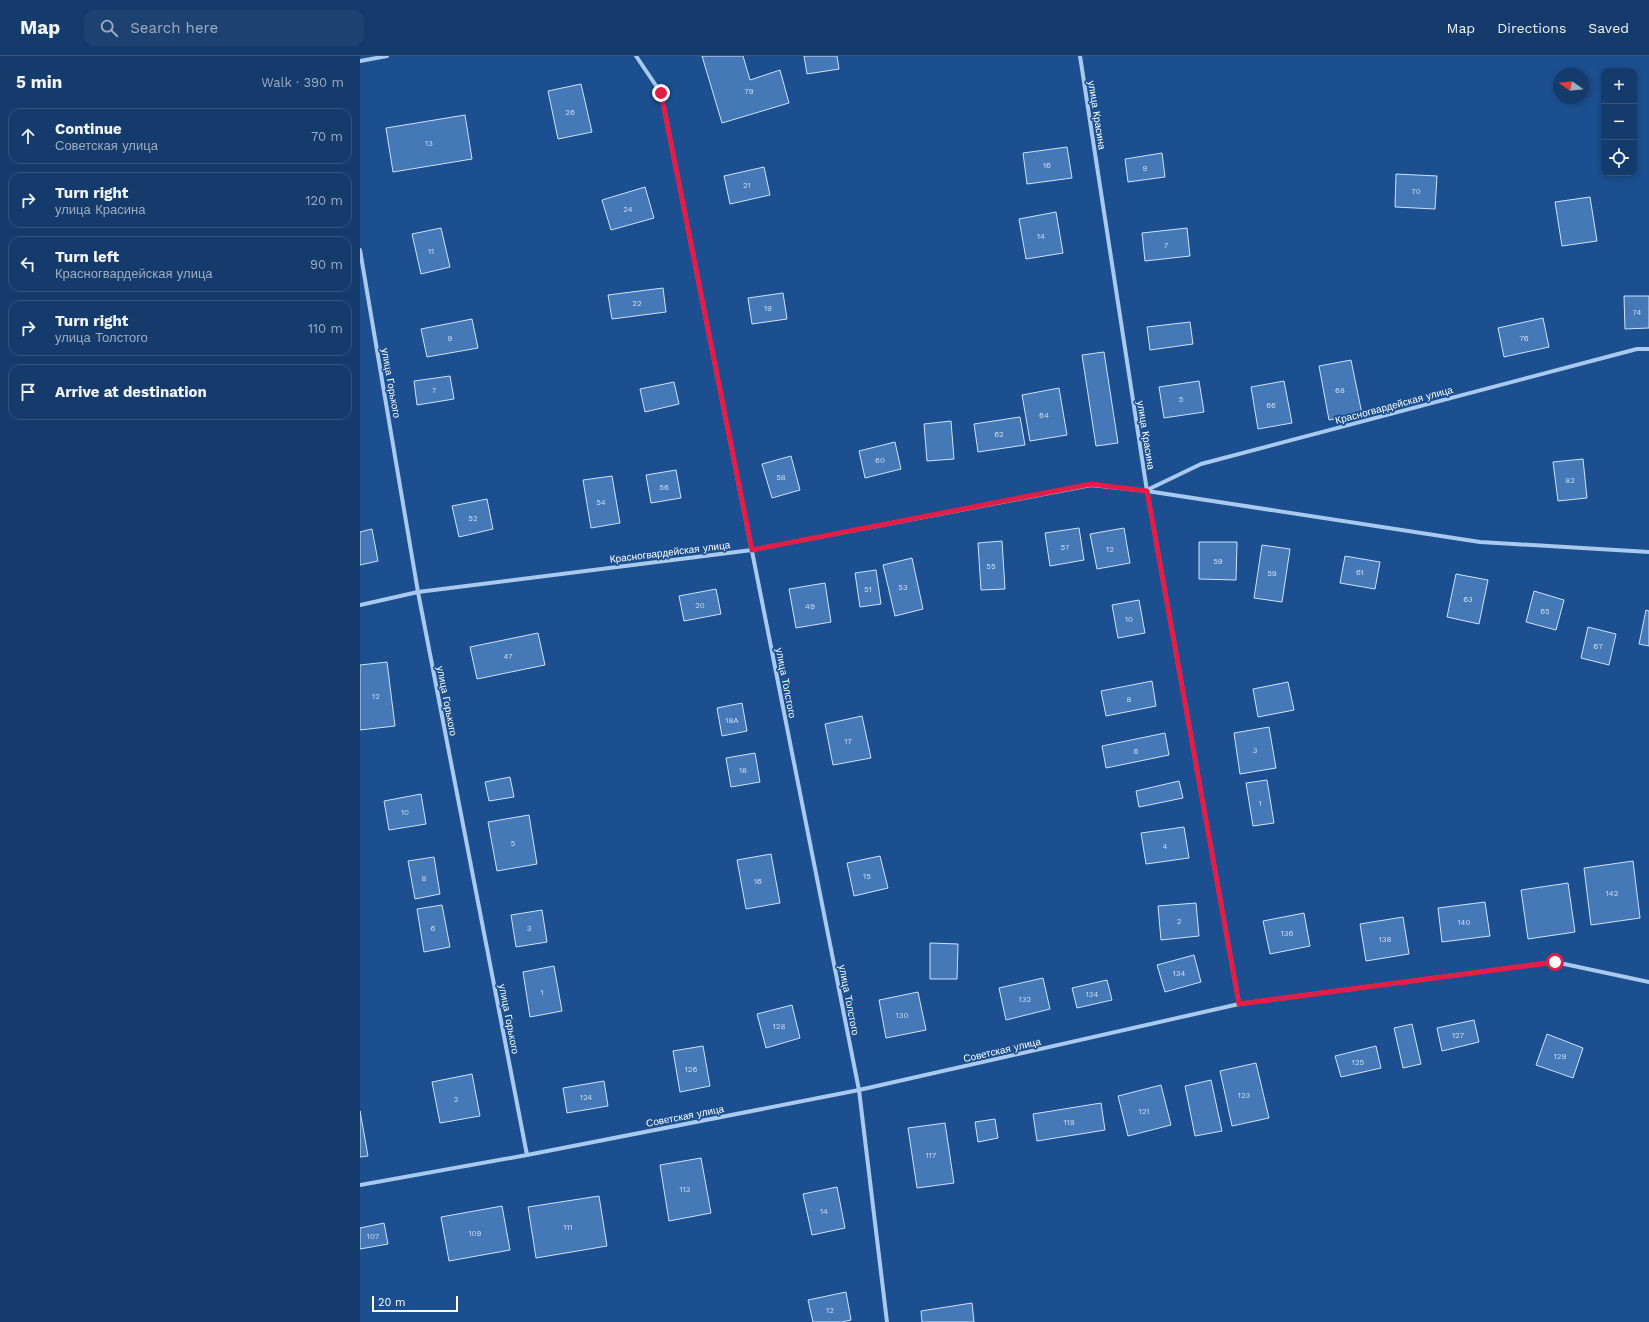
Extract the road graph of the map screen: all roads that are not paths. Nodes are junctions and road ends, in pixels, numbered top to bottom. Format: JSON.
{"nodes":[{"id":1,"x":387,"y":56,"type":"edge"},
{"id":2,"x":636,"y":56,"type":"edge"},
{"id":3,"x":1080,"y":56,"type":"edge"},
{"id":4,"x":360,"y":60,"type":"edge"},
{"id":5,"x":360,"y":250,"type":"edge"},
{"id":6,"x":1649,"y":349,"type":"edge"},
{"id":7,"x":1147,"y":491,"type":"junction"},
{"id":8,"x":752,"y":550,"type":"junction"},
{"id":9,"x":1649,"y":552,"type":"edge"},
{"id":10,"x":418,"y":592,"type":"junction"},
{"id":11,"x":360,"y":605,"type":"edge"},
{"id":12,"x":1649,"y":982,"type":"edge"},
{"id":13,"x":1239,"y":1004,"type":"junction"},
{"id":14,"x":859,"y":1090,"type":"junction"},
{"id":15,"x":527,"y":1155,"type":"junction"},
{"id":16,"x":360,"y":1185,"type":"edge"},
{"id":17,"x":887,"y":1322,"type":"edge"}],
"edges":[{"from":1,"to":4,"type":"street"},
{"from":2,"to":8,"type":"street","name":"улица Толстого"},
{"from":3,"to":7,"type":"street","name":"улица Красина"},
{"from":5,"to":10,"type":"street","name":"улица Горького"},
{"from":6,"to":7,"type":"street","name":"Красногвардейская улица"},
{"from":7,"to":8,"type":"street","name":"Красногвардейская улица"},
{"from":7,"to":9,"type":"street","name":"Красногвардейская улица"},
{"from":7,"to":13,"type":"street","name":"улица Красина"},
{"from":8,"to":10,"type":"street","name":"Красногвардейская улица"},
{"from":8,"to":14,"type":"street","name":"улица Толстого"},
{"from":10,"to":11,"type":"street","name":"Красногвардейская улица"},
{"from":10,"to":15,"type":"street","name":"улица Горького"},
{"from":12,"to":13,"type":"street","name":"Советская улица"},
{"from":13,"to":14,"type":"street","name":"Советская улица"},
{"from":14,"to":15,"type":"street","name":"Советская улица"},
{"from":14,"to":17,"type":"street","name":"улица Толстого"},
{"from":15,"to":16,"type":"street","name":"Советская улица"}]}
